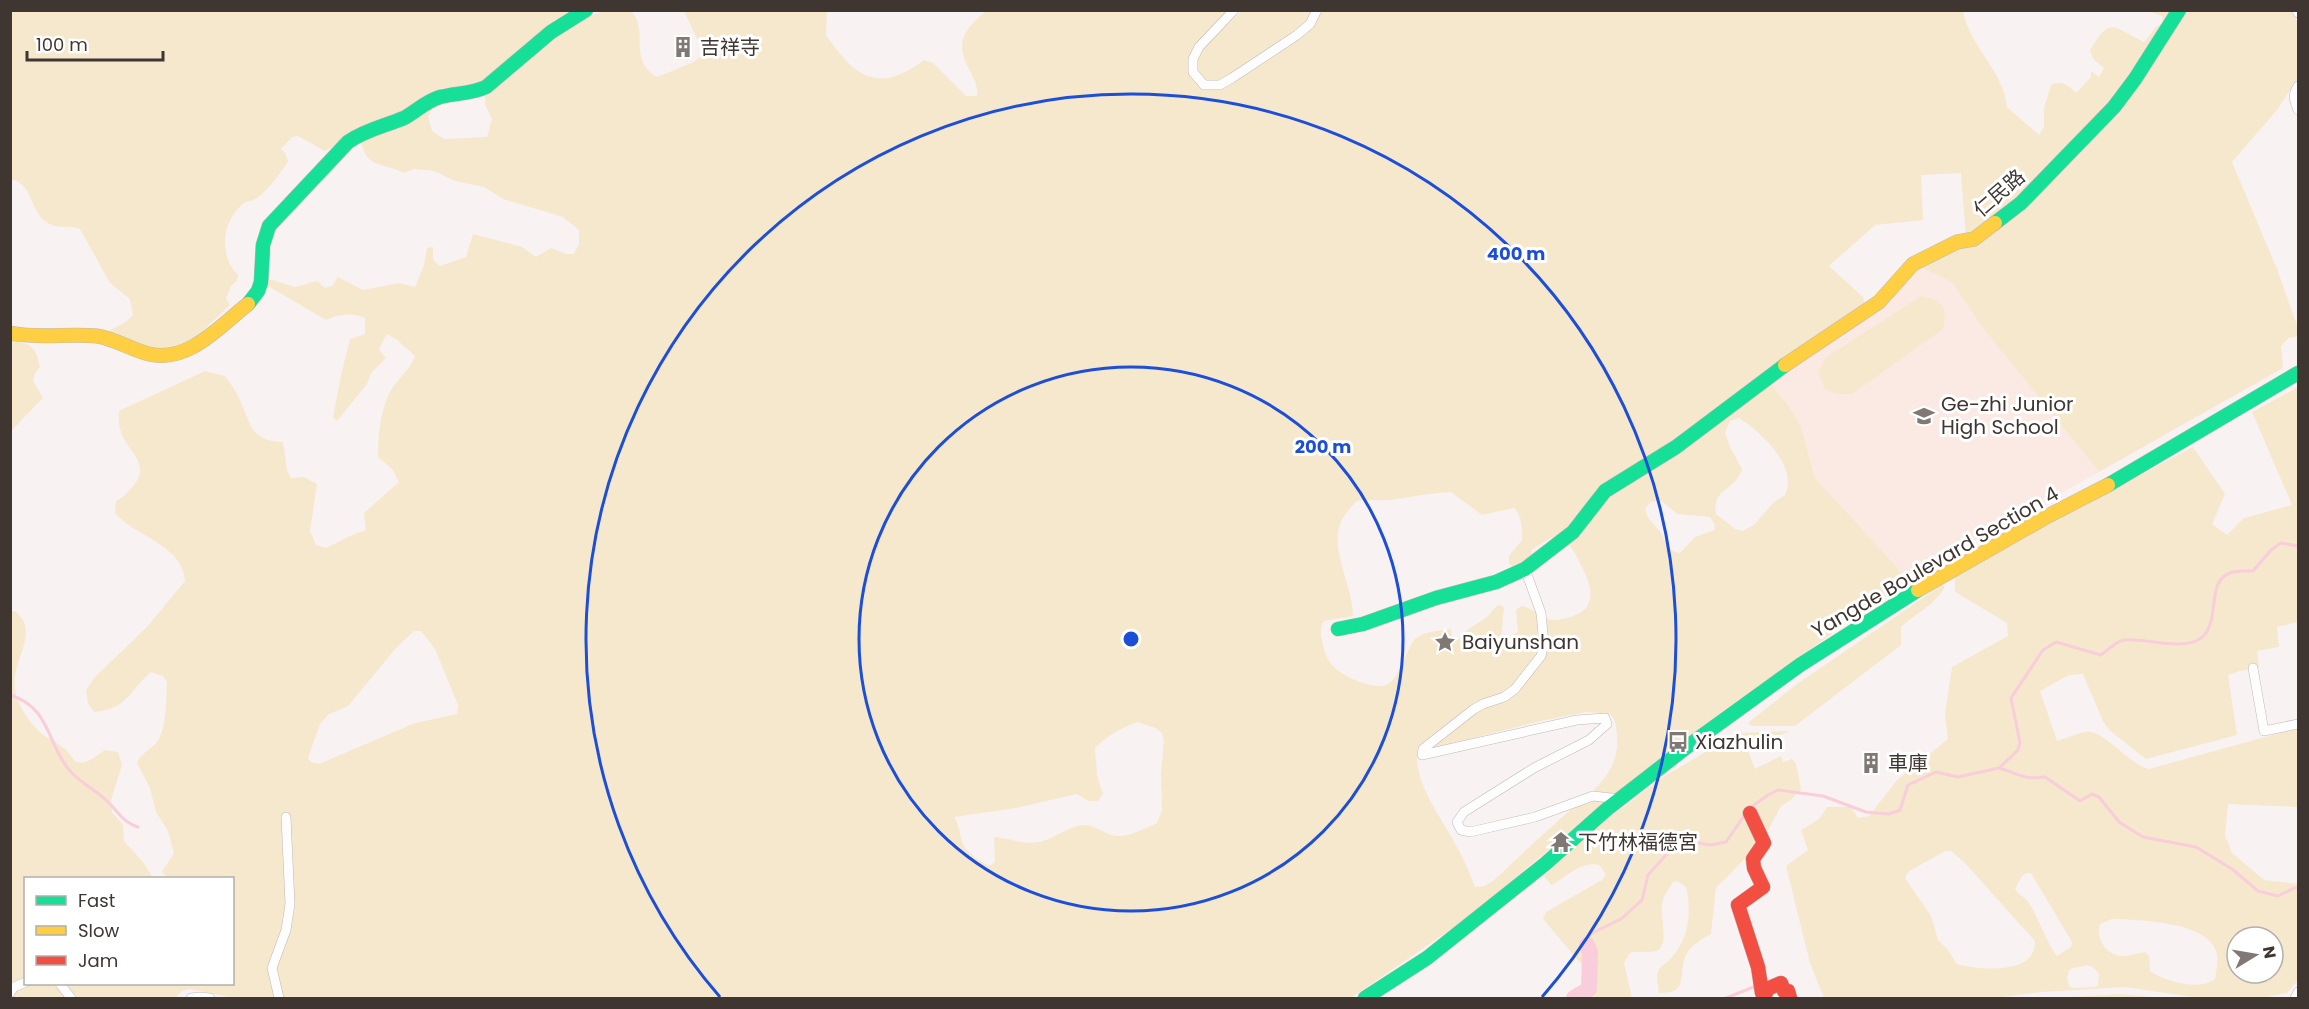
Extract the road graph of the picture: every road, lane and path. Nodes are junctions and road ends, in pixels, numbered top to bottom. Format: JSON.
{"nodes":[{"id":1,"x":586,"y":10,"type":"edge"},
{"id":2,"x":1233,"y":10,"type":"edge"},
{"id":3,"x":1317,"y":10,"type":"edge"},
{"id":4,"x":2179,"y":10,"type":"edge"},
{"id":5,"x":2298,"y":86,"type":"edge"},
{"id":6,"x":2298,"y":110,"type":"edge"},
{"id":7,"x":10,"y":333,"type":"edge"},
{"id":8,"x":2298,"y":373,"type":"edge"},
{"id":9,"x":1525,"y":569,"type":"junction"},
{"id":10,"x":1338,"y":629,"type":"dead end"},
{"id":11,"x":2253,"y":668,"type":"dead end"},
{"id":12,"x":2298,"y":724,"type":"edge"},
{"id":13,"x":1620,"y":799,"type":"junction"},
{"id":14,"x":1750,"y":813,"type":"dead end"},
{"id":15,"x":286,"y":817,"type":"dead end"},
{"id":16,"x":24,"y":982,"type":"edge"},
{"id":17,"x":61,"y":985,"type":"edge"},
{"id":18,"x":2298,"y":992,"type":"edge"},
{"id":19,"x":10,"y":993,"type":"edge"},
{"id":20,"x":71,"y":999,"type":"edge"},
{"id":21,"x":191,"y":999,"type":"edge"},
{"id":22,"x":210,"y":999,"type":"edge"},
{"id":23,"x":279,"y":999,"type":"edge"},
{"id":24,"x":1365,"y":999,"type":"edge"},
{"id":25,"x":1790,"y":999,"type":"edge"},
{"id":26,"x":2295,"y":999,"type":"edge"}],
"edges":[{"from":1,"to":7,"type":"street"},
{"from":2,"to":3,"type":"street"},
{"from":4,"to":9,"type":"street","name":"仁民路"},
{"from":5,"to":6,"type":"street"},
{"from":8,"to":13,"type":"street","name":"Yangde Boulevard Section 4"},
{"from":9,"to":10,"type":"street","name":"仁民路"},
{"from":9,"to":13,"type":"street"},
{"from":11,"to":12,"type":"street"},
{"from":13,"to":24,"type":"street","name":"Yangde Boulevard Section 4"},
{"from":14,"to":25,"type":"street"},
{"from":15,"to":23,"type":"street"},
{"from":16,"to":19,"type":"street"},
{"from":17,"to":20,"type":"street"},
{"from":18,"to":26,"type":"street"},
{"from":21,"to":22,"type":"street"}]}
